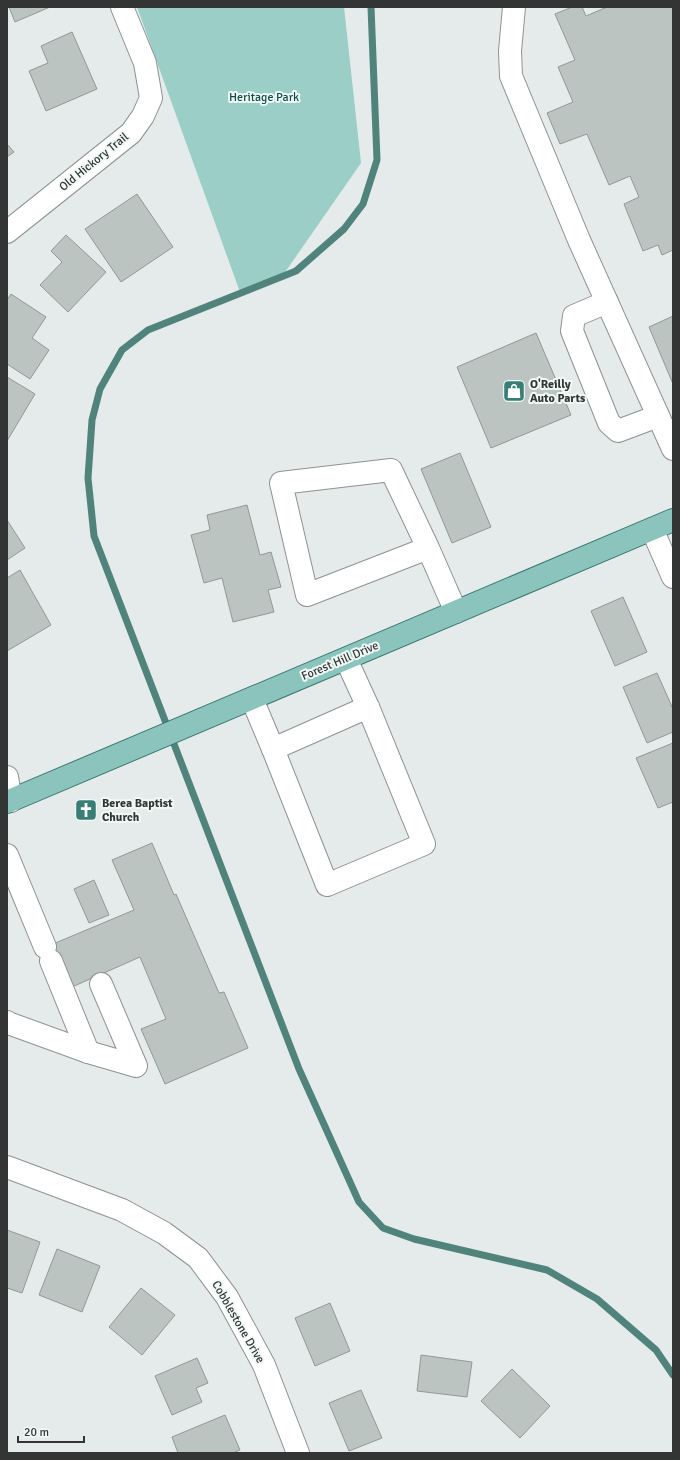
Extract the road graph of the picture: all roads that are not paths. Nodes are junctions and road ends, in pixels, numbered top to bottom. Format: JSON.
{"nodes":[{"id":1,"x":122,"y":7,"type":"edge"},
{"id":2,"x":514,"y":7,"type":"edge"},
{"id":3,"x":7,"y":232,"type":"edge"},
{"id":4,"x":607,"y":302,"type":"junction"},
{"id":5,"x":665,"y":423,"type":"edge"},
{"id":6,"x":673,"y":449,"type":"edge"},
{"id":7,"x":673,"y":520,"type":"edge"},
{"id":8,"x":652,"y":529,"type":"junction"},
{"id":9,"x":428,"y":548,"type":"junction"},
{"id":10,"x":673,"y":577,"type":"edge"},
{"id":11,"x":456,"y":612,"type":"junction"},
{"id":12,"x":346,"y":659,"type":"junction"},
{"id":13,"x":252,"y":699,"type":"junction"},
{"id":14,"x":368,"y":707,"type":"junction"},
{"id":15,"x":273,"y":749,"type":"junction"},
{"id":16,"x":7,"y":777,"type":"edge"},
{"id":17,"x":8,"y":800,"type":"edge"},
{"id":18,"x":7,"y":855,"type":"edge"},
{"id":19,"x":101,"y":984,"type":"dead end"},
{"id":20,"x":7,"y":1022,"type":"edge"},
{"id":21,"x":88,"y":1052,"type":"junction"},
{"id":22,"x":7,"y":1167,"type":"edge"},
{"id":23,"x":298,"y":1453,"type":"edge"}],
"edges":[{"from":1,"to":3,"type":"street","name":"Old Hickory Trail"},
{"from":2,"to":4,"type":"street"},
{"from":4,"to":5,"type":"street"},
{"from":4,"to":5,"type":"street"},
{"from":5,"to":6,"type":"street"},
{"from":7,"to":8,"type":"main road","name":"Forest Hill Drive"},
{"from":8,"to":10,"type":"street"},
{"from":8,"to":11,"type":"main road","name":"Forest Hill Drive"},
{"from":9,"to":9,"type":"street"},
{"from":9,"to":11,"type":"street"},
{"from":11,"to":12,"type":"main road","name":"Forest Hill Drive"},
{"from":12,"to":13,"type":"main road","name":"Forest Hill Drive"},
{"from":12,"to":14,"type":"street"},
{"from":13,"to":15,"type":"street"},
{"from":13,"to":17,"type":"main road","name":"Forest Hill Drive"},
{"from":14,"to":15,"type":"street"},
{"from":14,"to":15,"type":"street"},
{"from":16,"to":17,"type":"street"},
{"from":18,"to":21,"type":"street"},
{"from":19,"to":21,"type":"street"},
{"from":20,"to":21,"type":"street"},
{"from":22,"to":23,"type":"street","name":"Cobblestone Drive"}]}
